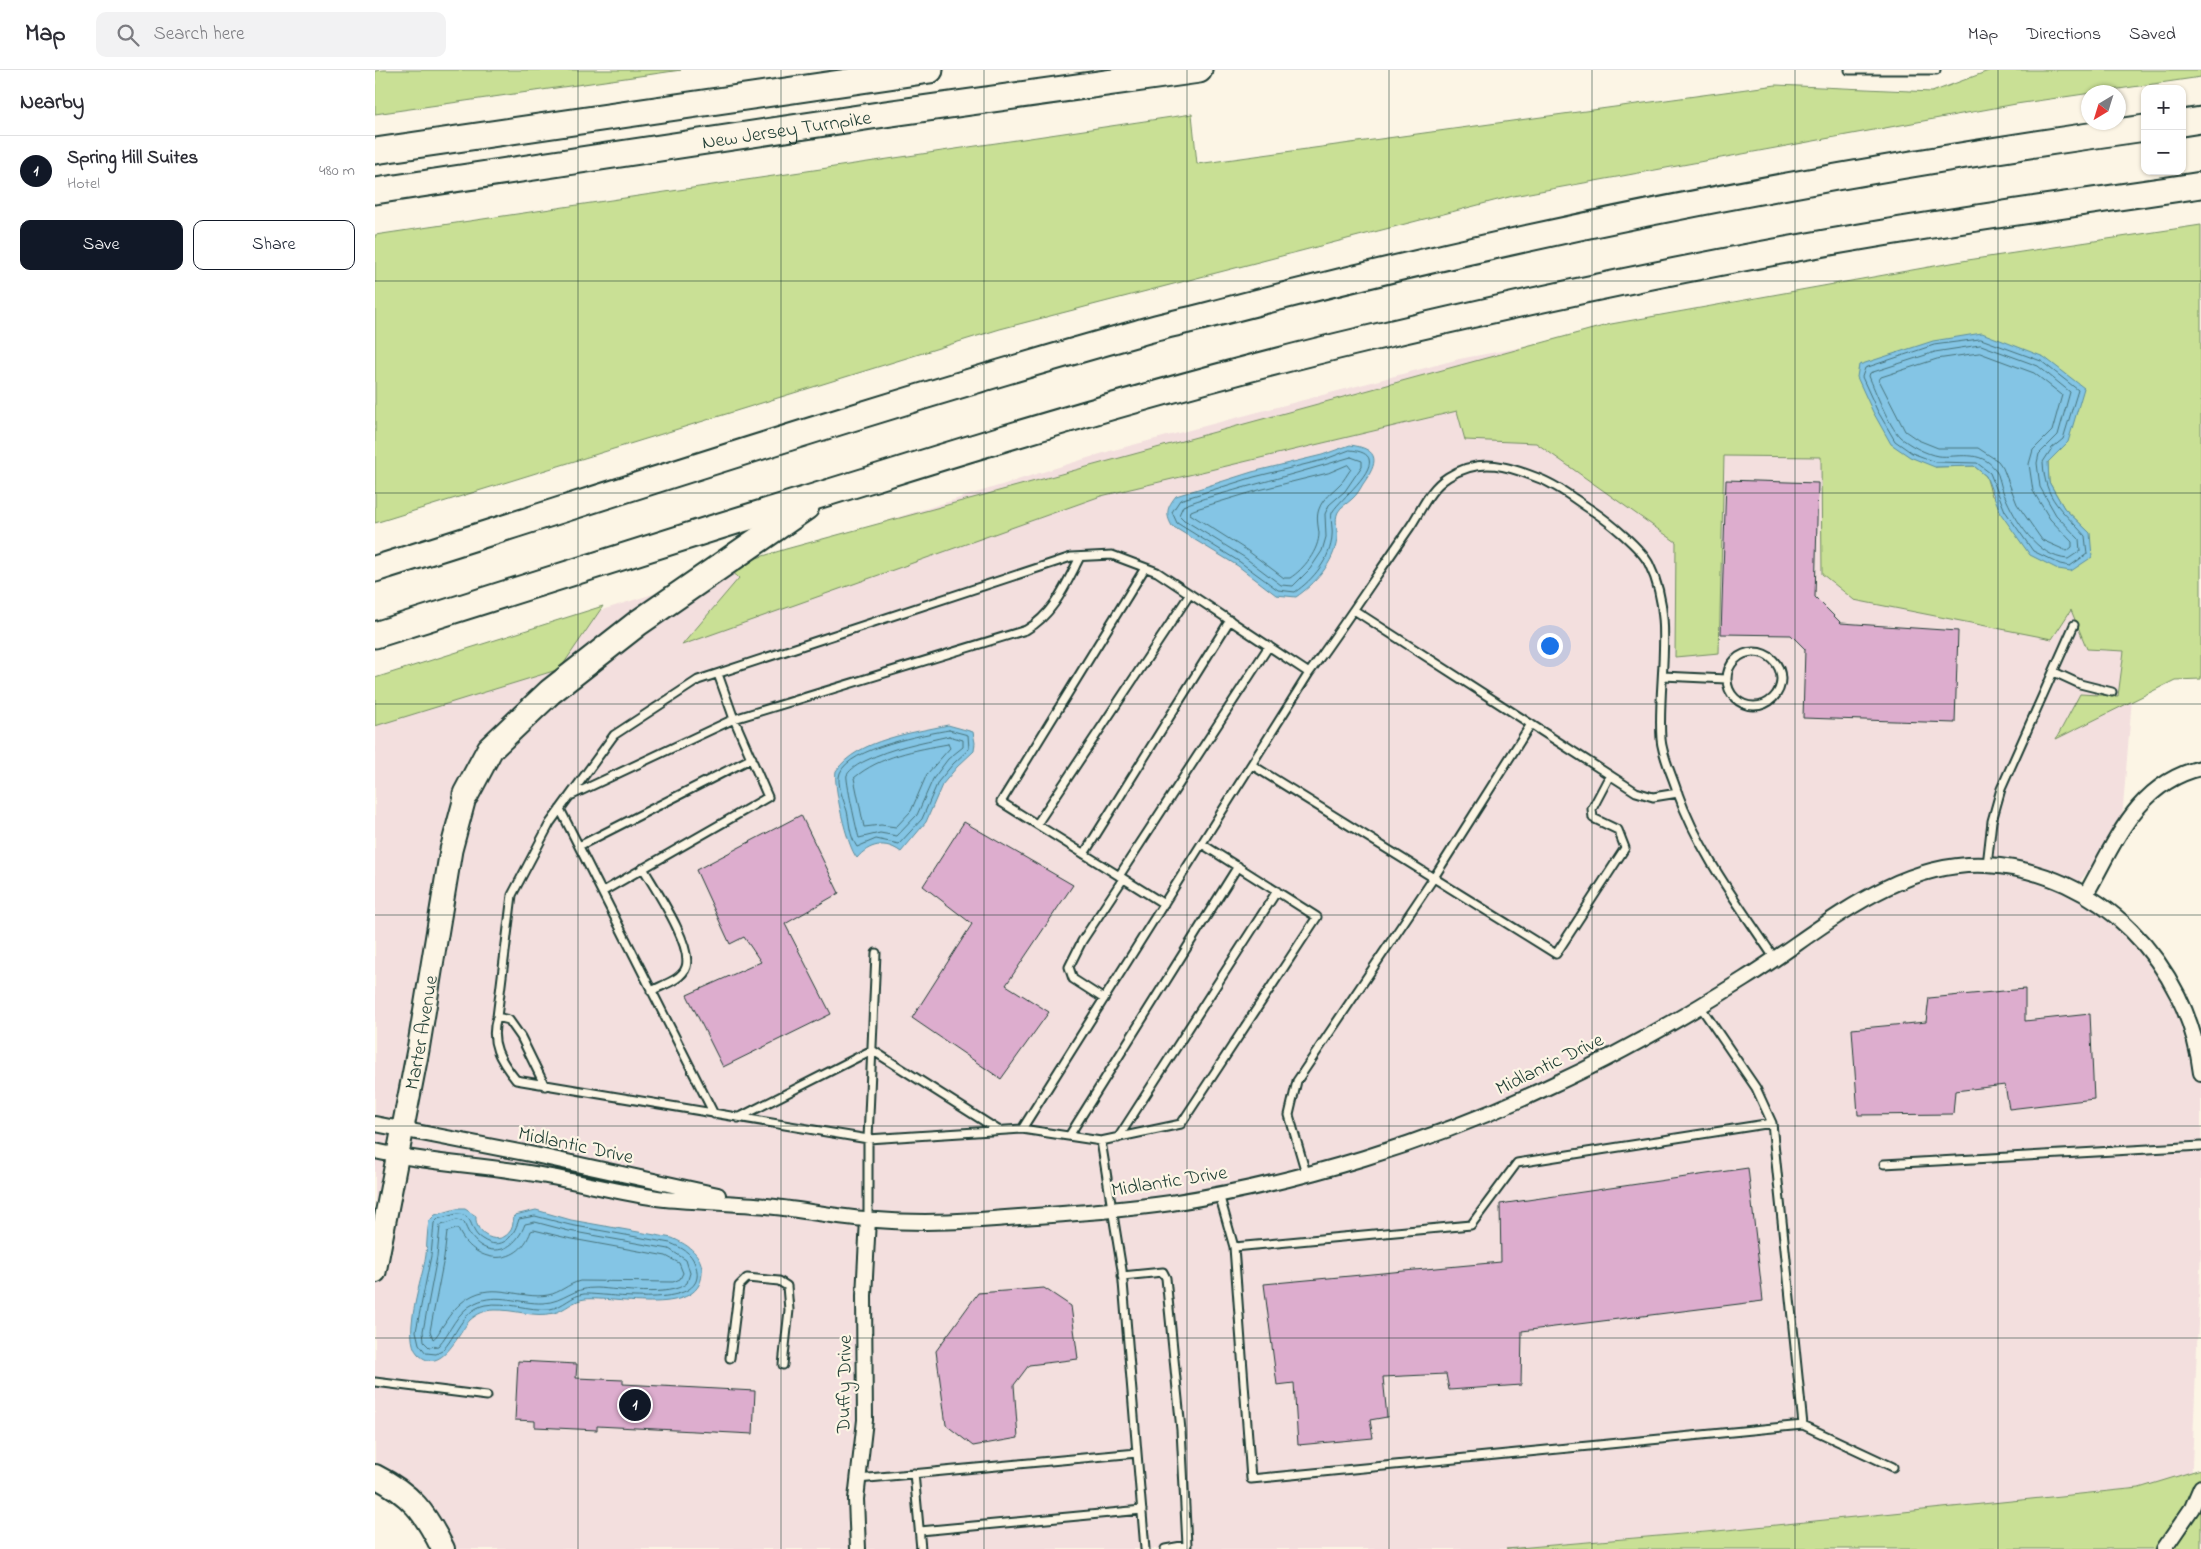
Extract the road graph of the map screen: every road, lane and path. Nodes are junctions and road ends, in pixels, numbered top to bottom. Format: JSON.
{"nodes":[{"id":1,"x":930,"y":70,"type":"edge"},
{"id":2,"x":1199,"y":70,"type":"edge"},
{"id":3,"x":1849,"y":70,"type":"edge"},
{"id":4,"x":1936,"y":70,"type":"edge"},
{"id":5,"x":1895,"y":71,"type":"edge"},
{"id":6,"x":2201,"y":120,"type":"edge"},
{"id":7,"x":2186,"y":122,"type":"edge"},
{"id":8,"x":2141,"y":129,"type":"edge"},
{"id":9,"x":375,"y":151,"type":"edge"},
{"id":10,"x":2201,"y":185,"type":"edge"},
{"id":11,"x":375,"y":190,"type":"edge"},
{"id":12,"x":828,"y":492,"type":"junction"},
{"id":13,"x":1080,"y":557,"type":"junction"},
{"id":14,"x":1145,"y":568,"type":"junction"},
{"id":15,"x":375,"y":569,"type":"edge"},
{"id":16,"x":1190,"y":594,"type":"junction"},
{"id":17,"x":1355,"y":610,"type":"junction"},
{"id":18,"x":1230,"y":620,"type":"junction"},
{"id":19,"x":2074,"y":625,"type":"dead end"},
{"id":20,"x":375,"y":636,"type":"edge"},
{"id":21,"x":1269,"y":646,"type":"junction"},
{"id":22,"x":2054,"y":672,"type":"junction"},
{"id":23,"x":1309,"y":673,"type":"junction"},
{"id":24,"x":718,"y":674,"type":"junction"},
{"id":25,"x":1663,"y":676,"type":"junction"},
{"id":26,"x":1726,"y":679,"type":"junction"},
{"id":27,"x":2112,"y":692,"type":"dead end"},
{"id":28,"x":734,"y":718,"type":"junction"},
{"id":29,"x":1531,"y":724,"type":"junction"},
{"id":30,"x":752,"y":758,"type":"junction"},
{"id":31,"x":1251,"y":765,"type":"junction"},
{"id":32,"x":2201,"y":768,"type":"edge"},
{"id":33,"x":1610,"y":775,"type":"junction"},
{"id":34,"x":1678,"y":793,"type":"junction"},
{"id":35,"x":466,"y":794,"type":"joint"},
{"id":36,"x":570,"y":796,"type":"junction"},
{"id":37,"x":560,"y":809,"type":"junction"},
{"id":38,"x":1037,"y":824,"type":"junction"},
{"id":39,"x":1202,"y":844,"type":"junction"},
{"id":40,"x":579,"y":846,"type":"junction"},
{"id":41,"x":1084,"y":854,"type":"junction"},
{"id":42,"x":1987,"y":865,"type":"junction"},
{"id":43,"x":1237,"y":866,"type":"junction"},
{"id":44,"x":643,"y":868,"type":"junction"},
{"id":45,"x":1121,"y":877,"type":"junction"},
{"id":46,"x":1433,"y":878,"type":"junction"},
{"id":47,"x":602,"y":892,"type":"junction"},
{"id":48,"x":1277,"y":892,"type":"junction"},
{"id":49,"x":2086,"y":894,"type":"junction"},
{"id":50,"x":1164,"y":904,"type":"junction"},
{"id":51,"x":876,"y":953,"type":"dead end"},
{"id":52,"x":1775,"y":959,"type":"junction"},
{"id":53,"x":651,"y":991,"type":"junction"},
{"id":54,"x":1104,"y":999,"type":"junction"},
{"id":55,"x":1700,"y":1006,"type":"junction"},
{"id":56,"x":497,"y":1017,"type":"junction"},
{"id":57,"x":871,"y":1050,"type":"junction"},
{"id":58,"x":2201,"y":1073,"type":"edge"},
{"id":59,"x":545,"y":1086,"type":"junction"},
{"id":60,"x":714,"y":1114,"type":"junction"},
{"id":61,"x":737,"y":1118,"type":"junction"},
{"id":62,"x":1772,"y":1123,"type":"junction"},
{"id":63,"x":375,"y":1124,"type":"edge"},
{"id":64,"x":404,"y":1129,"type":"junction"},
{"id":65,"x":1022,"y":1129,"type":"junction"},
{"id":66,"x":998,"y":1131,"type":"junction"},
{"id":67,"x":1069,"y":1136,"type":"junction"},
{"id":68,"x":1118,"y":1138,"type":"junction"},
{"id":69,"x":868,"y":1139,"type":"junction"},
{"id":70,"x":1101,"y":1141,"type":"junction"},
{"id":71,"x":2201,"y":1146,"type":"edge"},
{"id":72,"x":375,"y":1151,"type":"edge"},
{"id":73,"x":399,"y":1156,"type":"junction"},
{"id":74,"x":1884,"y":1164,"type":"dead end"},
{"id":75,"x":1306,"y":1173,"type":"junction"},
{"id":76,"x":1219,"y":1194,"type":"junction"},
{"id":77,"x":767,"y":1206,"type":"junction"},
{"id":78,"x":1111,"y":1210,"type":"junction"},
{"id":79,"x":868,"y":1220,"type":"junction"},
{"id":80,"x":1234,"y":1247,"type":"junction"},
{"id":81,"x":375,"y":1272,"type":"edge"},
{"id":82,"x":1122,"y":1276,"type":"junction"},
{"id":83,"x":730,"y":1358,"type":"dead end"},
{"id":84,"x":783,"y":1365,"type":"dead end"},
{"id":85,"x":375,"y":1382,"type":"edge"},
{"id":86,"x":487,"y":1396,"type":"dead end"},
{"id":87,"x":1803,"y":1425,"type":"junction"},
{"id":88,"x":1137,"y":1453,"type":"junction"},
{"id":89,"x":1893,"y":1467,"type":"dead end"},
{"id":90,"x":913,"y":1474,"type":"junction"},
{"id":91,"x":375,"y":1476,"type":"edge"},
{"id":92,"x":858,"y":1479,"type":"junction"},
{"id":93,"x":2201,"y":1488,"type":"edge"},
{"id":94,"x":1142,"y":1510,"type":"junction"},
{"id":95,"x":920,"y":1531,"type":"junction"},
{"id":96,"x":443,"y":1549,"type":"edge"},
{"id":97,"x":858,"y":1549,"type":"edge"},
{"id":98,"x":921,"y":1549,"type":"edge"},
{"id":99,"x":1145,"y":1549,"type":"edge"},
{"id":100,"x":1165,"y":1549,"type":"edge"},
{"id":101,"x":2164,"y":1549,"type":"edge"}],
"edges":[{"from":1,"to":9,"type":"highway","name":"New Jersey Turnpike"},
{"from":2,"to":11,"type":"highway","name":"New Jersey Turnpike"},
{"from":3,"to":5,"type":"lane"},
{"from":4,"to":5,"type":"lane"},
{"from":6,"to":7,"type":"highway"},
{"from":8,"to":15,"type":"highway"},
{"from":10,"to":12,"type":"highway"},
{"from":12,"to":20,"type":"highway"},
{"from":12,"to":35,"type":"highway"},
{"from":13,"to":14,"type":"lane"},
{"from":13,"to":24,"type":"lane"},
{"from":13,"to":28,"type":"lane"},
{"from":14,"to":16,"type":"lane"},
{"from":14,"to":38,"type":"lane"},
{"from":16,"to":18,"type":"lane"},
{"from":16,"to":38,"type":"lane"},
{"from":17,"to":23,"type":"lane"},
{"from":17,"to":25,"type":"lane"},
{"from":17,"to":29,"type":"lane"},
{"from":18,"to":21,"type":"lane"},
{"from":18,"to":41,"type":"lane"},
{"from":19,"to":22,"type":"lane"},
{"from":21,"to":23,"type":"lane"},
{"from":21,"to":45,"type":"lane"},
{"from":22,"to":27,"type":"lane"},
{"from":22,"to":42,"type":"lane"},
{"from":23,"to":31,"type":"lane"},
{"from":24,"to":28,"type":"lane"},
{"from":24,"to":36,"type":"lane"},
{"from":25,"to":26,"type":"lane"},
{"from":25,"to":34,"type":"lane"},
{"from":26,"to":26,"type":"lane"},
{"from":28,"to":30,"type":"lane"},
{"from":28,"to":36,"type":"lane"},
{"from":29,"to":33,"type":"lane"},
{"from":29,"to":46,"type":"lane"},
{"from":30,"to":40,"type":"lane"},
{"from":30,"to":44,"type":"lane"},
{"from":31,"to":39,"type":"lane"},
{"from":31,"to":46,"type":"lane"},
{"from":32,"to":49,"type":"street"},
{"from":33,"to":34,"type":"lane"},
{"from":33,"to":46,"type":"lane"},
{"from":34,"to":52,"type":"lane"},
{"from":35,"to":64,"type":"main road","name":"Marter Avenue"},
{"from":36,"to":37,"type":"lane"},
{"from":37,"to":40,"type":"lane"},
{"from":37,"to":56,"type":"lane"},
{"from":38,"to":41,"type":"lane"},
{"from":39,"to":43,"type":"lane"},
{"from":39,"to":50,"type":"lane"},
{"from":40,"to":47,"type":"lane"},
{"from":41,"to":45,"type":"lane"},
{"from":42,"to":49,"type":"street","name":"Midlantic Drive"},
{"from":42,"to":52,"type":"street","name":"Midlantic Drive"},
{"from":43,"to":48,"type":"lane"},
{"from":43,"to":67,"type":"lane"},
{"from":44,"to":47,"type":"lane"},
{"from":44,"to":53,"type":"lane"},
{"from":45,"to":50,"type":"lane"},
{"from":45,"to":54,"type":"lane"},
{"from":46,"to":75,"type":"lane"},
{"from":47,"to":53,"type":"lane"},
{"from":48,"to":68,"type":"lane"},
{"from":48,"to":68,"type":"lane"},
{"from":49,"to":58,"type":"street","name":"Midlantic Drive"},
{"from":50,"to":54,"type":"lane"},
{"from":51,"to":57,"type":"lane"},
{"from":52,"to":55,"type":"street","name":"Midlantic Drive"},
{"from":53,"to":60,"type":"lane"},
{"from":54,"to":65,"type":"lane"},
{"from":55,"to":62,"type":"lane"},
{"from":55,"to":75,"type":"street","name":"Midlantic Drive"},
{"from":56,"to":59,"type":"lane"},
{"from":56,"to":59,"type":"lane"},
{"from":57,"to":61,"type":"lane"},
{"from":57,"to":66,"type":"lane"},
{"from":57,"to":69,"type":"lane"},
{"from":59,"to":60,"type":"lane"},
{"from":60,"to":61,"type":"lane"},
{"from":61,"to":69,"type":"lane"},
{"from":62,"to":80,"type":"lane"},
{"from":62,"to":87,"type":"lane"},
{"from":63,"to":64,"type":"street","name":"Midlantic Drive"},
{"from":64,"to":73,"type":"main road","name":"Marter Avenue"},
{"from":64,"to":77,"type":"street","name":"Midlantic Drive"},
{"from":65,"to":66,"type":"lane"},
{"from":65,"to":67,"type":"lane"},
{"from":66,"to":69,"type":"lane"},
{"from":67,"to":70,"type":"lane"},
{"from":68,"to":70,"type":"lane"},
{"from":69,"to":79,"type":"lane"},
{"from":70,"to":78,"type":"lane"},
{"from":71,"to":74,"type":"lane"},
{"from":72,"to":73,"type":"street","name":"Midlantic Drive"},
{"from":73,"to":77,"type":"street","name":"Midlantic Drive"},
{"from":73,"to":81,"type":"main road","name":"Marter Avenue"},
{"from":75,"to":76,"type":"street","name":"Midlantic Drive"},
{"from":76,"to":78,"type":"street","name":"Midlantic Drive"},
{"from":76,"to":80,"type":"lane"},
{"from":77,"to":79,"type":"street","name":"Midlantic Drive"},
{"from":78,"to":79,"type":"street","name":"Midlantic Drive"},
{"from":78,"to":82,"type":"lane"},
{"from":79,"to":92,"type":"street","name":"Duffy Drive"},
{"from":80,"to":87,"type":"lane"},
{"from":82,"to":88,"type":"lane"},
{"from":82,"to":100,"type":"lane"},
{"from":83,"to":84,"type":"lane"},
{"from":85,"to":86,"type":"lane"},
{"from":87,"to":89,"type":"lane"},
{"from":88,"to":90,"type":"lane"},
{"from":88,"to":94,"type":"lane"},
{"from":90,"to":92,"type":"lane"},
{"from":90,"to":95,"type":"lane"},
{"from":91,"to":96,"type":"highway"},
{"from":92,"to":97,"type":"street","name":"Duffy Drive"},
{"from":93,"to":101,"type":"street"},
{"from":94,"to":95,"type":"lane"},
{"from":94,"to":99,"type":"lane"},
{"from":95,"to":98,"type":"lane"}]}
